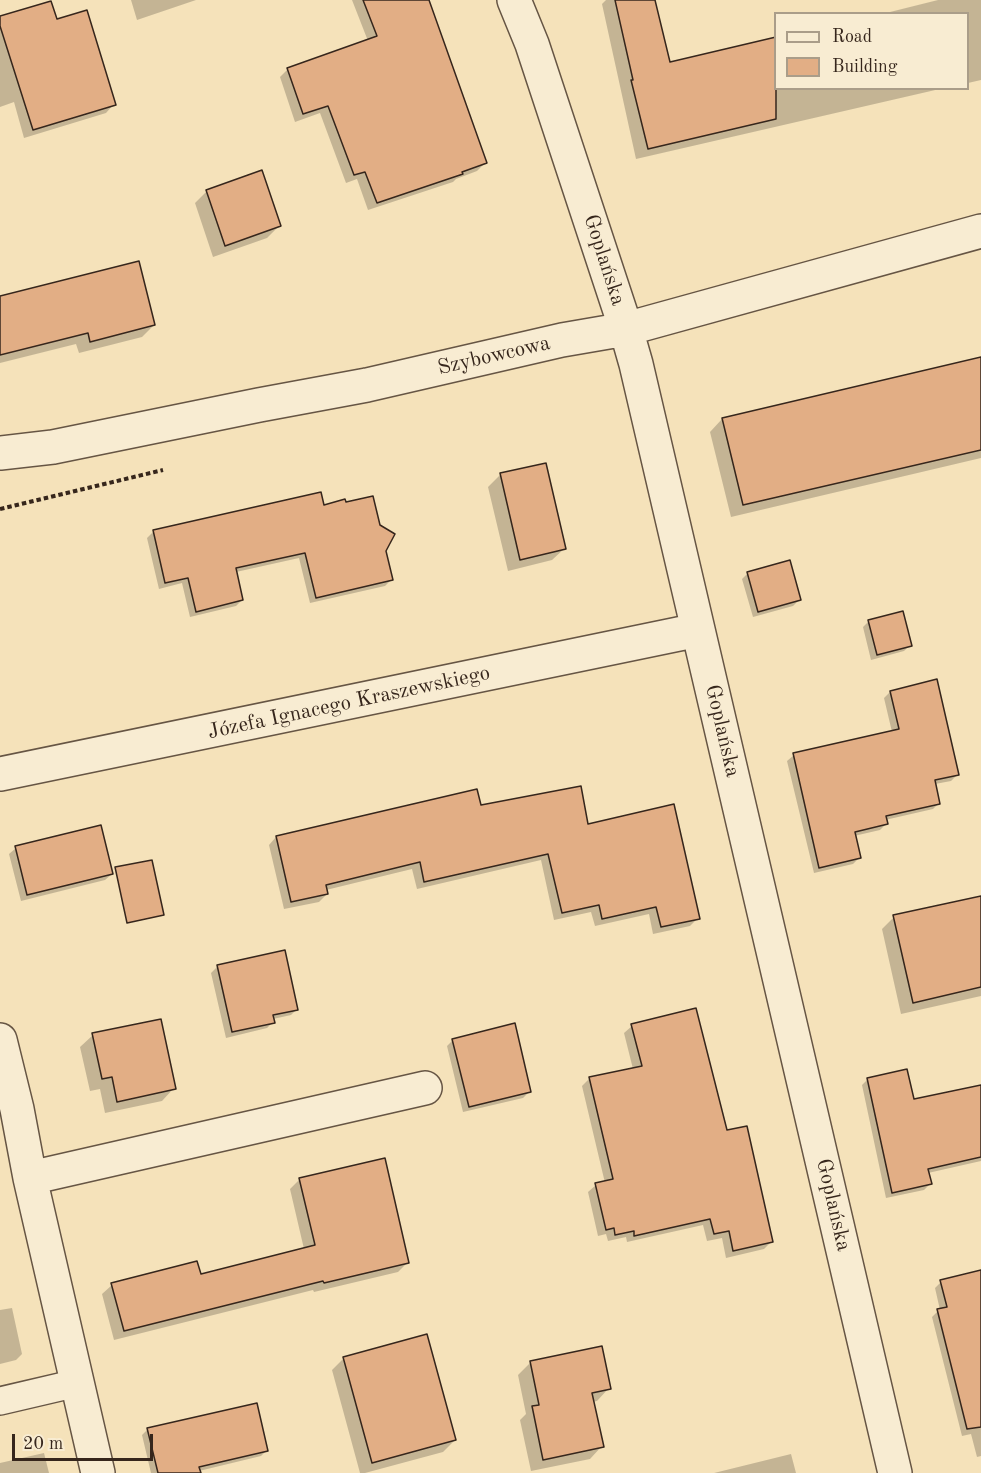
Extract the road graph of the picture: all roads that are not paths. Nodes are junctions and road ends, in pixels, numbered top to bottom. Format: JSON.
{"nodes":[{"id":1,"x":514,"y":0,"type":"edge"},
{"id":2,"x":981,"y":231,"type":"edge"},
{"id":3,"x":626,"y":329,"type":"junction"},
{"id":4,"x":0,"y":453,"type":"edge"},
{"id":5,"x":698,"y":630,"type":"junction"},
{"id":6,"x":0,"y":774,"type":"edge"},
{"id":7,"x":0,"y":1040,"type":"edge"},
{"id":8,"x":425,"y":1088,"type":"dead end"},
{"id":9,"x":8,"y":1111,"type":"edge"},
{"id":10,"x":30,"y":1178,"type":"junction"},
{"id":11,"x":77,"y":1383,"type":"junction"},
{"id":12,"x":0,"y":1401,"type":"edge"},
{"id":13,"x":98,"y":1473,"type":"edge"},
{"id":14,"x":895,"y":1473,"type":"edge"}],
"edges":[{"from":1,"to":3,"type":"street","name":"Goplańska"},
{"from":2,"to":3,"type":"street","name":"Szybowcowa"},
{"from":3,"to":4,"type":"street","name":"Szybowcowa"},
{"from":3,"to":5,"type":"street","name":"Goplańska"},
{"from":5,"to":6,"type":"street","name":"Józefa Ignacego Kraszewskiego"},
{"from":5,"to":14,"type":"street","name":"Goplańska"},
{"from":7,"to":9,"type":"street"},
{"from":8,"to":10,"type":"street"},
{"from":9,"to":10,"type":"street"},
{"from":10,"to":11,"type":"street"},
{"from":11,"to":12,"type":"lane"},
{"from":11,"to":13,"type":"street"}]}
